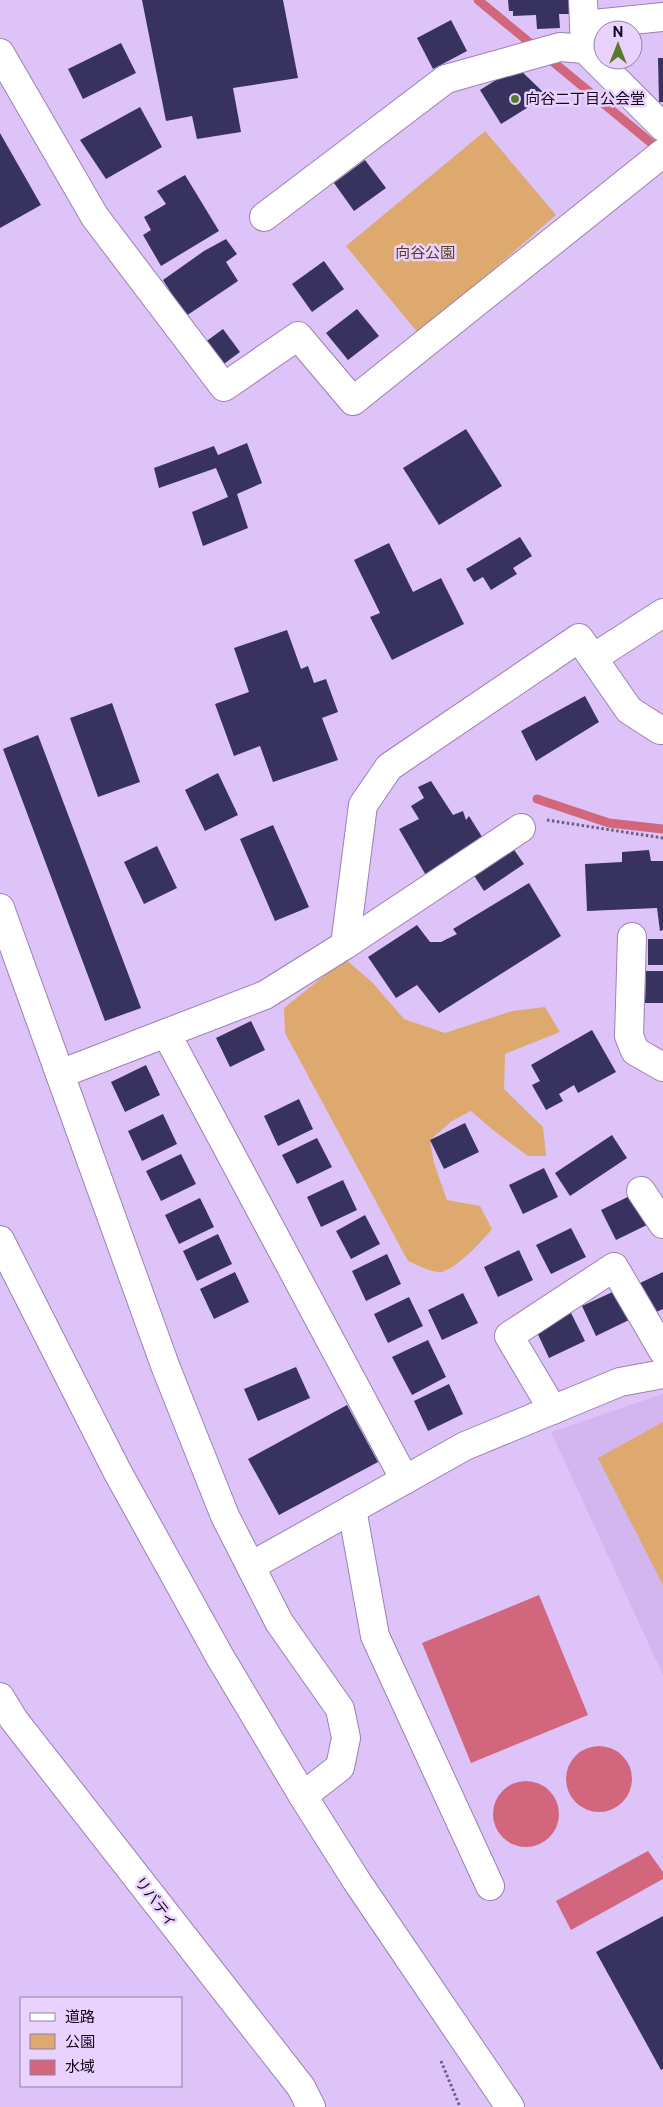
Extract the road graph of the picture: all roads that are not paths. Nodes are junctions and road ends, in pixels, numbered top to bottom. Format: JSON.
{"nodes":[{"id":1,"x":663,"y":17,"type":"edge"},
{"id":2,"x":578,"y":31,"type":"edge"},
{"id":3,"x":0,"y":53,"type":"edge"},
{"id":4,"x":663,"y":128,"type":"edge"},
{"id":5,"x":663,"y":152,"type":"edge"},
{"id":6,"x":264,"y":217,"type":"dead end"},
{"id":7,"x":663,"y":613,"type":"edge"},
{"id":8,"x":586,"y":648,"type":"junction"},
{"id":9,"x":663,"y":730,"type":"edge"},
{"id":10,"x":521,"y":828,"type":"road end"},
{"id":11,"x":0,"y":908,"type":"edge"},
{"id":12,"x":632,"y":936,"type":"dead end"},
{"id":13,"x":345,"y":944,"type":"junction"},
{"id":14,"x":166,"y":1033,"type":"junction"},
{"id":15,"x":663,"y":1067,"type":"edge"},
{"id":16,"x":60,"y":1074,"type":"junction"},
{"id":17,"x":641,"y":1191,"type":"dead end"},
{"id":18,"x":663,"y":1224,"type":"edge"},
{"id":19,"x":0,"y":1240,"type":"edge"},
{"id":20,"x":663,"y":1350,"type":"edge"},
{"id":21,"x":663,"y":1374,"type":"edge"},
{"id":22,"x":553,"y":1410,"type":"junction"},
{"id":23,"x":405,"y":1480,"type":"junction"},
{"id":24,"x":352,"y":1509,"type":"junction"},
{"id":25,"x":250,"y":1566,"type":"junction"},
{"id":26,"x":0,"y":1697,"type":"edge"},
{"id":27,"x":303,"y":1796,"type":"junction"},
{"id":28,"x":490,"y":1886,"type":"dead end"},
{"id":29,"x":311,"y":2107,"type":"edge"},
{"id":30,"x":510,"y":2107,"type":"edge"}],
"edges":[{"from":1,"to":2,"type":"street"},
{"from":2,"to":4,"type":"street"},
{"from":2,"to":6,"type":"street"},
{"from":3,"to":5,"type":"street"},
{"from":7,"to":8,"type":"street"},
{"from":8,"to":9,"type":"street"},
{"from":8,"to":13,"type":"street"},
{"from":10,"to":13,"type":"street"},
{"from":11,"to":16,"type":"street"},
{"from":12,"to":15,"type":"street"},
{"from":13,"to":14,"type":"street"},
{"from":14,"to":16,"type":"street"},
{"from":14,"to":23,"type":"street"},
{"from":16,"to":25,"type":"street"},
{"from":17,"to":18,"type":"street"},
{"from":19,"to":27,"type":"street"},
{"from":20,"to":22,"type":"street"},
{"from":21,"to":22,"type":"street"},
{"from":22,"to":23,"type":"street"},
{"from":23,"to":24,"type":"street"},
{"from":24,"to":25,"type":"street"},
{"from":24,"to":28,"type":"street"},
{"from":25,"to":27,"type":"street"},
{"from":26,"to":29,"type":"street","name":"リバティ"},
{"from":27,"to":30,"type":"street"}]}
